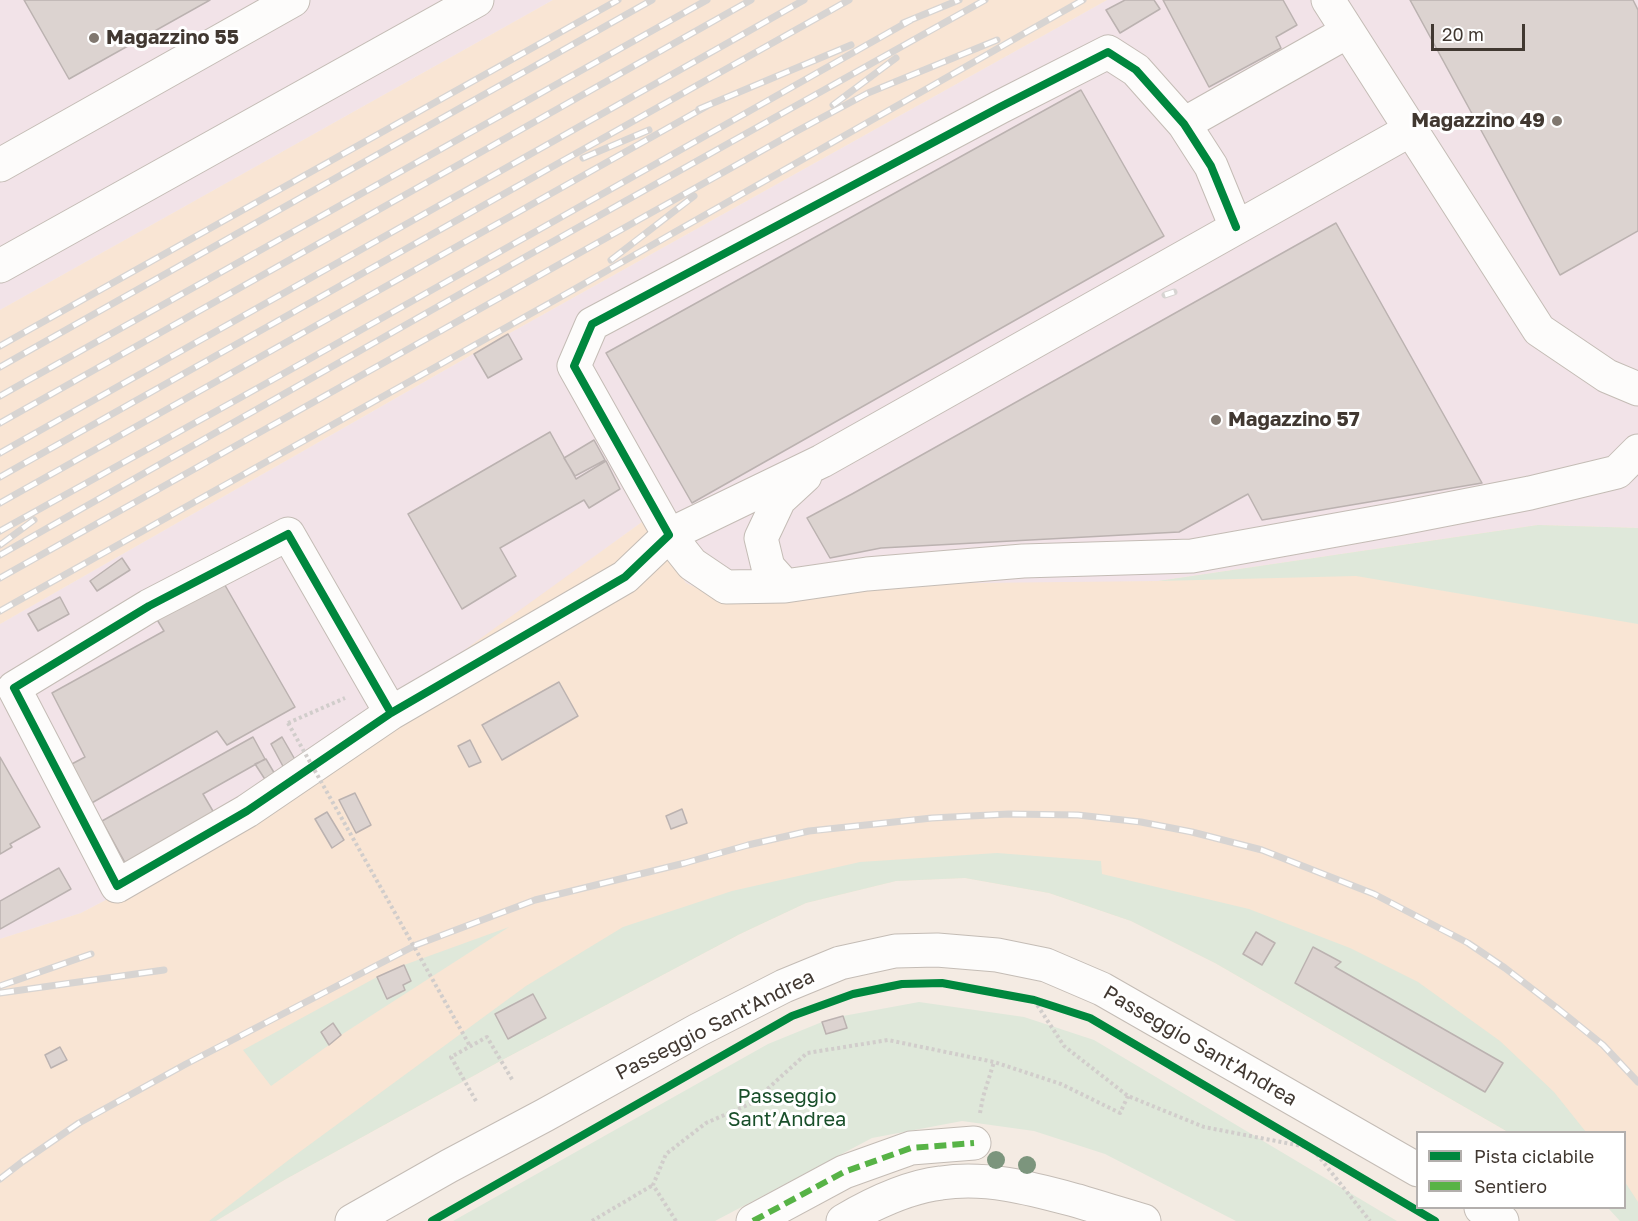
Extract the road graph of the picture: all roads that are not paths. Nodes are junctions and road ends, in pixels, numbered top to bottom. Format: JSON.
{"nodes":[{"id":1,"x":293,"y":0,"type":"edge"},
{"id":2,"x":477,"y":0,"type":"edge"},
{"id":3,"x":1328,"y":0,"type":"edge"},
{"id":4,"x":1347,"y":32,"type":"junction"},
{"id":5,"x":1184,"y":124,"type":"junction"},
{"id":6,"x":1410,"y":130,"type":"junction"},
{"id":7,"x":0,"y":165,"type":"edge"},
{"id":8,"x":1236,"y":227,"type":"junction"},
{"id":9,"x":0,"y":266,"type":"edge"},
{"id":10,"x":1638,"y":389,"type":"edge"},
{"id":11,"x":1638,"y":451,"type":"edge"},
{"id":12,"x":822,"y":461,"type":"junction"},
{"id":13,"x":669,"y":535,"type":"junction"},
{"id":14,"x":785,"y":586,"type":"junction"},
{"id":15,"x":391,"y":713,"type":"junction"},
{"id":16,"x":974,"y":1143,"type":"dead end"},
{"id":17,"x":1416,"y":1169,"type":"edge"},
{"id":18,"x":1483,"y":1209,"type":"edge"},
{"id":19,"x":861,"y":1217,"type":"edge"},
{"id":20,"x":352,"y":1221,"type":"edge"},
{"id":21,"x":753,"y":1221,"type":"edge"},
{"id":22,"x":1144,"y":1221,"type":"edge"},
{"id":23,"x":1502,"y":1221,"type":"edge"}],
"edges":[{"from":1,"to":7,"type":"street"},
{"from":2,"to":9,"type":"street"},
{"from":3,"to":4,"type":"street"},
{"from":4,"to":5,"type":"street"},
{"from":4,"to":6,"type":"street"},
{"from":5,"to":8,"type":"street"},
{"from":5,"to":13,"type":"street"},
{"from":6,"to":8,"type":"street"},
{"from":6,"to":10,"type":"street"},
{"from":8,"to":12,"type":"street"},
{"from":11,"to":14,"type":"street"},
{"from":12,"to":13,"type":"street"},
{"from":12,"to":14,"type":"street"},
{"from":13,"to":14,"type":"street"},
{"from":13,"to":15,"type":"street"},
{"from":15,"to":15,"type":"street"},
{"from":16,"to":21,"type":"street"},
{"from":17,"to":20,"type":"street","name":"Passeggio Sant'Andrea"},
{"from":18,"to":23,"type":"street"},
{"from":19,"to":22,"type":"street"}]}
